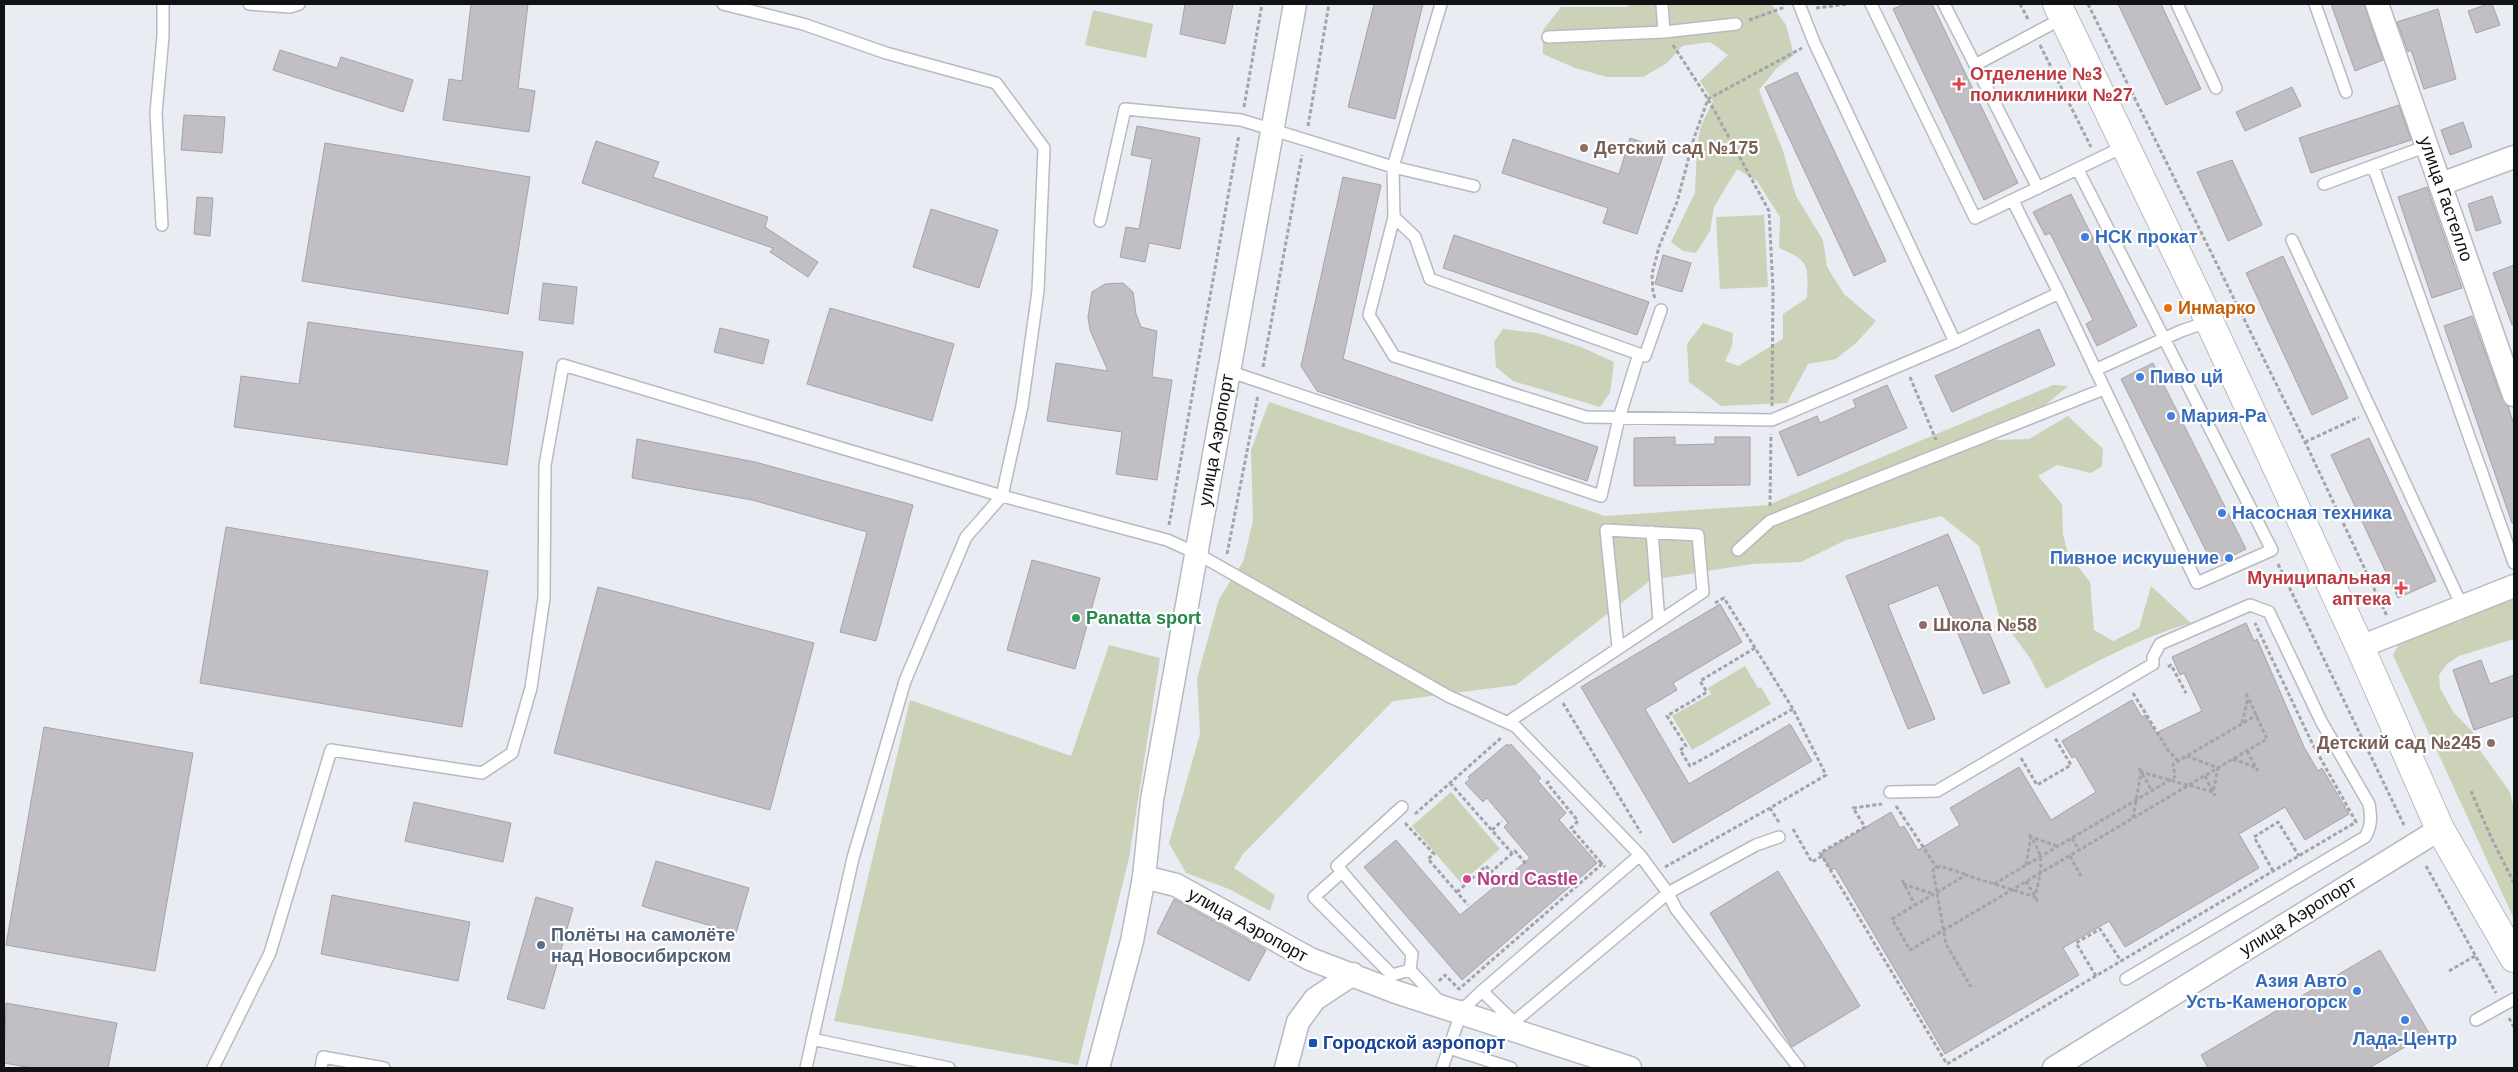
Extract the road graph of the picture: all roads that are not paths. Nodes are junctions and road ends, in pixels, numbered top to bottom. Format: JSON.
{"nodes":[{"id":1,"x":163,"y":4,"type":"edge"},
{"id":2,"x":249,"y":4,"type":"edge"},
{"id":3,"x":299,"y":4,"type":"edge"},
{"id":4,"x":723,"y":4,"type":"edge"},
{"id":5,"x":1295,"y":4,"type":"edge"},
{"id":6,"x":1441,"y":4,"type":"edge"},
{"id":7,"x":1662,"y":4,"type":"edge"},
{"id":8,"x":1870,"y":4,"type":"edge"},
{"id":9,"x":1944,"y":4,"type":"edge"},
{"id":10,"x":2177,"y":4,"type":"edge"},
{"id":11,"x":2315,"y":4,"type":"edge"},
{"id":12,"x":2377,"y":4,"type":"edge"},
{"id":13,"x":1800,"y":7,"type":"edge"},
{"id":14,"x":2060,"y":11,"type":"edge"},
{"id":15,"x":1736,"y":24,"type":"road end"},
{"id":16,"x":1664,"y":32,"type":"junction"},
{"id":17,"x":1548,"y":37,"type":"dead end"},
{"id":18,"x":1975,"y":65,"type":"junction"},
{"id":19,"x":2216,"y":88,"type":"dead end"},
{"id":20,"x":2346,"y":92,"type":"dead end"},
{"id":21,"x":1272,"y":128,"type":"junction"},
{"id":22,"x":2125,"y":146,"type":"junction"},
{"id":23,"x":2427,"y":146,"type":"junction"},
{"id":24,"x":2514,"y":157,"type":"edge"},
{"id":25,"x":2373,"y":166,"type":"junction"},
{"id":26,"x":1393,"y":167,"type":"junction"},
{"id":27,"x":2078,"y":170,"type":"junction"},
{"id":28,"x":2324,"y":184,"type":"dead end"},
{"id":29,"x":2441,"y":184,"type":"junction"},
{"id":30,"x":1474,"y":186,"type":"dead end"},
{"id":31,"x":2038,"y":188,"type":"junction"},
{"id":32,"x":2013,"y":201,"type":"junction"},
{"id":33,"x":1394,"y":217,"type":"junction"},
{"id":34,"x":1100,"y":221,"type":"dead end"},
{"id":35,"x":162,"y":225,"type":"dead end"},
{"id":36,"x":2292,"y":240,"type":"dead end"},
{"id":37,"x":2059,"y":293,"type":"junction"},
{"id":38,"x":1661,"y":310,"type":"road end"},
{"id":39,"x":2207,"y":322,"type":"junction"},
{"id":40,"x":2163,"y":340,"type":"junction"},
{"id":41,"x":1955,"y":342,"type":"junction"},
{"id":42,"x":1639,"y":354,"type":"junction"},
{"id":43,"x":2095,"y":370,"type":"junction"},
{"id":44,"x":1228,"y":371,"type":"junction"},
{"id":45,"x":2104,"y":389,"type":"junction"},
{"id":46,"x":2514,"y":395,"type":"edge"},
{"id":47,"x":1618,"y":418,"type":"junction"},
{"id":48,"x":1002,"y":496,"type":"junction"},
{"id":49,"x":1652,"y":532,"type":"junction"},
{"id":50,"x":1738,"y":550,"type":"dead end"},
{"id":51,"x":1196,"y":553,"type":"junction"},
{"id":52,"x":2514,"y":563,"type":"edge"},
{"id":53,"x":2514,"y":586,"type":"edge"},
{"id":54,"x":2462,"y":606,"type":"junction"},
{"id":55,"x":1659,"y":621,"type":"junction"},
{"id":56,"x":2360,"y":647,"type":"junction"},
{"id":57,"x":1618,"y":648,"type":"junction"},
{"id":58,"x":1513,"y":725,"type":"junction"},
{"id":59,"x":1888,"y":798,"type":"road end"},
{"id":60,"x":1402,"y":807,"type":"dead end"},
{"id":61,"x":2440,"y":829,"type":"junction"},
{"id":62,"x":1782,"y":835,"type":"road end"},
{"id":63,"x":1640,"y":855,"type":"junction"},
{"id":64,"x":1342,"y":872,"type":"junction"},
{"id":65,"x":1144,"y":877,"type":"junction"},
{"id":66,"x":1668,"y":893,"type":"junction"},
{"id":67,"x":2514,"y":958,"type":"edge"},
{"id":68,"x":1410,"y":970,"type":"junction"},
{"id":69,"x":1353,"y":974,"type":"junction"},
{"id":70,"x":2126,"y":979,"type":"dead end"},
{"id":71,"x":1482,"y":991,"type":"junction"},
{"id":72,"x":2514,"y":999,"type":"edge"},
{"id":73,"x":1461,"y":1013,"type":"junction"},
{"id":74,"x":2476,"y":1020,"type":"dead end"},
{"id":75,"x":812,"y":1039,"type":"junction"},
{"id":76,"x":1449,"y":1048,"type":"junction"},
{"id":77,"x":213,"y":1068,"type":"edge"},
{"id":78,"x":321,"y":1068,"type":"edge"},
{"id":79,"x":384,"y":1068,"type":"edge"},
{"id":80,"x":806,"y":1068,"type":"edge"},
{"id":81,"x":949,"y":1068,"type":"edge"},
{"id":82,"x":1098,"y":1068,"type":"edge"},
{"id":83,"x":1286,"y":1068,"type":"edge"},
{"id":84,"x":1442,"y":1068,"type":"edge"},
{"id":85,"x":1511,"y":1068,"type":"edge"},
{"id":86,"x":1630,"y":1068,"type":"edge"},
{"id":87,"x":1799,"y":1068,"type":"edge"},
{"id":88,"x":2054,"y":1068,"type":"edge"}],
"edges":[{"from":1,"to":35,"type":"lane"},
{"from":2,"to":3,"type":"lane"},
{"from":4,"to":48,"type":"lane"},
{"from":5,"to":21,"type":"street","name":"улица Аэропорт"},
{"from":6,"to":26,"type":"lane"},
{"from":7,"to":16,"type":"lane"},
{"from":8,"to":32,"type":"lane"},
{"from":9,"to":18,"type":"lane"},
{"from":10,"to":19,"type":"lane"},
{"from":11,"to":20,"type":"lane"},
{"from":12,"to":23,"type":"street","name":"улица Гастелло"},
{"from":13,"to":41,"type":"lane"},
{"from":14,"to":18,"type":"lane"},
{"from":14,"to":22,"type":"main road"},
{"from":15,"to":16,"type":"lane"},
{"from":16,"to":17,"type":"lane"},
{"from":18,"to":31,"type":"lane"},
{"from":21,"to":26,"type":"lane"},
{"from":21,"to":34,"type":"lane"},
{"from":21,"to":44,"type":"street","name":"улица Аэропорт"},
{"from":22,"to":27,"type":"lane"},
{"from":22,"to":39,"type":"main road"},
{"from":23,"to":25,"type":"lane"},
{"from":23,"to":29,"type":"street","name":"улица Гастелло"},
{"from":24,"to":29,"type":"street"},
{"from":25,"to":28,"type":"lane"},
{"from":25,"to":52,"type":"lane"},
{"from":26,"to":30,"type":"lane"},
{"from":26,"to":33,"type":"lane"},
{"from":27,"to":31,"type":"lane"},
{"from":27,"to":40,"type":"lane"},
{"from":29,"to":46,"type":"street","name":"улица Гастелло"},
{"from":31,"to":32,"type":"lane"},
{"from":32,"to":37,"type":"lane"},
{"from":33,"to":42,"type":"lane"},
{"from":33,"to":47,"type":"lane"},
{"from":36,"to":54,"type":"lane"},
{"from":37,"to":41,"type":"lane"},
{"from":37,"to":43,"type":"lane"},
{"from":38,"to":42,"type":"lane"},
{"from":39,"to":40,"type":"lane"},
{"from":39,"to":56,"type":"main road"},
{"from":40,"to":43,"type":"lane"},
{"from":40,"to":45,"type":"lane"},
{"from":41,"to":47,"type":"lane"},
{"from":42,"to":47,"type":"lane"},
{"from":43,"to":45,"type":"lane"},
{"from":44,"to":47,"type":"lane"},
{"from":44,"to":51,"type":"street","name":"улица Аэропорт"},
{"from":45,"to":50,"type":"lane"},
{"from":48,"to":51,"type":"lane"},
{"from":48,"to":75,"type":"lane"},
{"from":48,"to":77,"type":"lane"},
{"from":49,"to":55,"type":"lane"},
{"from":49,"to":55,"type":"lane"},
{"from":49,"to":57,"type":"lane"},
{"from":51,"to":58,"type":"lane"},
{"from":51,"to":65,"type":"street","name":"улица Аэропорт"},
{"from":53,"to":54,"type":"street"},
{"from":54,"to":56,"type":"street"},
{"from":55,"to":57,"type":"lane"},
{"from":56,"to":61,"type":"main road"},
{"from":57,"to":58,"type":"lane"},
{"from":58,"to":63,"type":"lane"},
{"from":59,"to":70,"type":"lane"},
{"from":60,"to":64,"type":"lane"},
{"from":61,"to":67,"type":"main road"},
{"from":61,"to":88,"type":"street","name":"улица Аэропорт"},
{"from":62,"to":66,"type":"lane"},
{"from":63,"to":66,"type":"lane"},
{"from":63,"to":71,"type":"lane"},
{"from":64,"to":68,"type":"lane"},
{"from":64,"to":68,"type":"lane"},
{"from":65,"to":69,"type":"street","name":"улица Аэропорт"},
{"from":65,"to":82,"type":"street","name":"улица Аэропорт"},
{"from":66,"to":71,"type":"lane"},
{"from":66,"to":87,"type":"lane"},
{"from":68,"to":71,"type":"lane"},
{"from":69,"to":73,"type":"street","name":"улица Аэропорт"},
{"from":69,"to":83,"type":"street"},
{"from":72,"to":74,"type":"lane"},
{"from":73,"to":76,"type":"lane"},
{"from":73,"to":86,"type":"street","name":"улица Аэропорт"},
{"from":75,"to":80,"type":"lane"},
{"from":75,"to":81,"type":"lane"},
{"from":76,"to":84,"type":"lane"},
{"from":76,"to":85,"type":"lane"},
{"from":78,"to":79,"type":"lane"}]}
